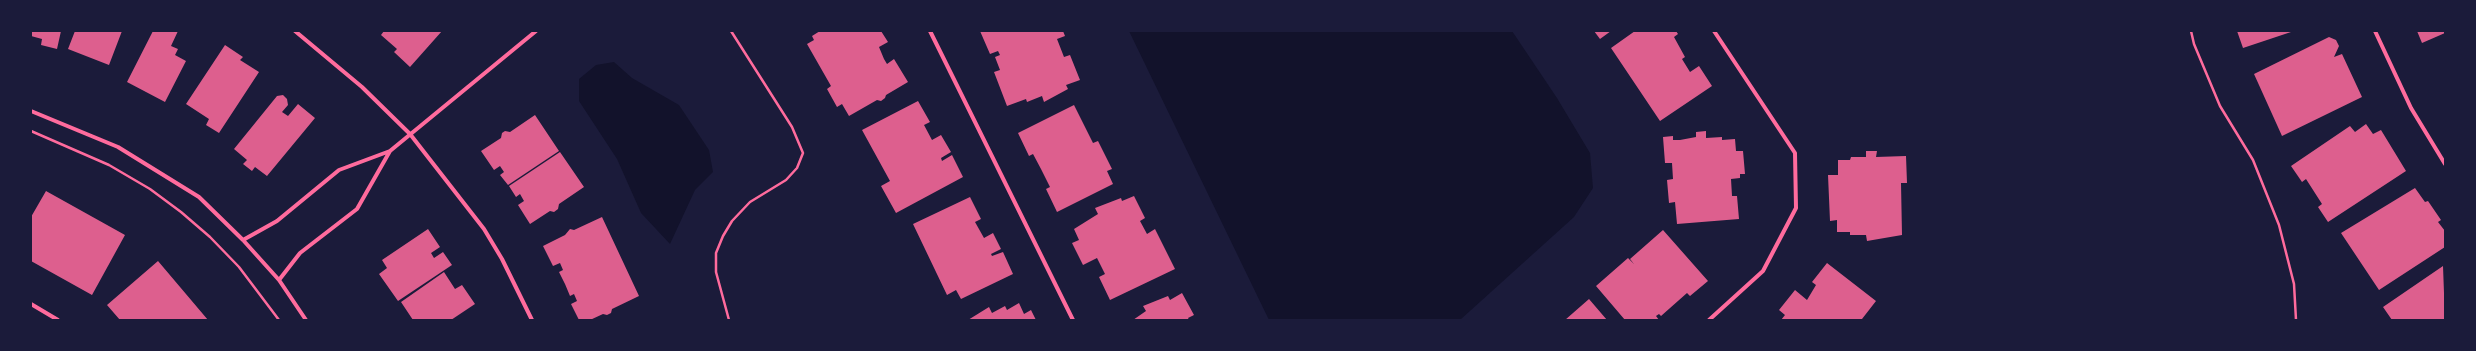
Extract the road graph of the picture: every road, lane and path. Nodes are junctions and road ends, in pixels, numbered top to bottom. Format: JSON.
{"nodes":[{"id":1,"x":295,"y":31,"type":"edge"},
{"id":2,"x":536,"y":31,"type":"edge"},
{"id":3,"x":731,"y":31,"type":"edge"},
{"id":4,"x":930,"y":31,"type":"edge"},
{"id":5,"x":1714,"y":31,"type":"edge"},
{"id":6,"x":2191,"y":31,"type":"edge"},
{"id":7,"x":2375,"y":31,"type":"edge"},
{"id":8,"x":31,"y":112,"type":"edge"},
{"id":9,"x":31,"y":131,"type":"edge"},
{"id":10,"x":410,"y":134,"type":"junction"},
{"id":11,"x":390,"y":151,"type":"junction"},
{"id":12,"x":2445,"y":164,"type":"edge"},
{"id":13,"x":243,"y":240,"type":"junction"},
{"id":14,"x":279,"y":280,"type":"junction"},
{"id":15,"x":31,"y":304,"type":"edge"},
{"id":16,"x":58,"y":320,"type":"edge"},
{"id":17,"x":279,"y":320,"type":"edge"},
{"id":18,"x":306,"y":320,"type":"edge"},
{"id":19,"x":532,"y":320,"type":"edge"},
{"id":20,"x":729,"y":320,"type":"edge"},
{"id":21,"x":1073,"y":320,"type":"edge"},
{"id":22,"x":1709,"y":320,"type":"edge"},
{"id":23,"x":2296,"y":320,"type":"edge"}],
"edges":[{"from":1,"to":10,"type":"street"},
{"from":2,"to":10,"type":"street"},
{"from":3,"to":20,"type":"path"},
{"from":4,"to":21,"type":"street"},
{"from":5,"to":22,"type":"street"},
{"from":6,"to":23,"type":"path"},
{"from":7,"to":12,"type":"street"},
{"from":8,"to":13,"type":"street"},
{"from":9,"to":17,"type":"path"},
{"from":10,"to":11,"type":"street"},
{"from":10,"to":19,"type":"street"},
{"from":11,"to":13,"type":"street"},
{"from":11,"to":14,"type":"street"},
{"from":13,"to":14,"type":"street"},
{"from":14,"to":18,"type":"street"},
{"from":15,"to":16,"type":"street"}]}
